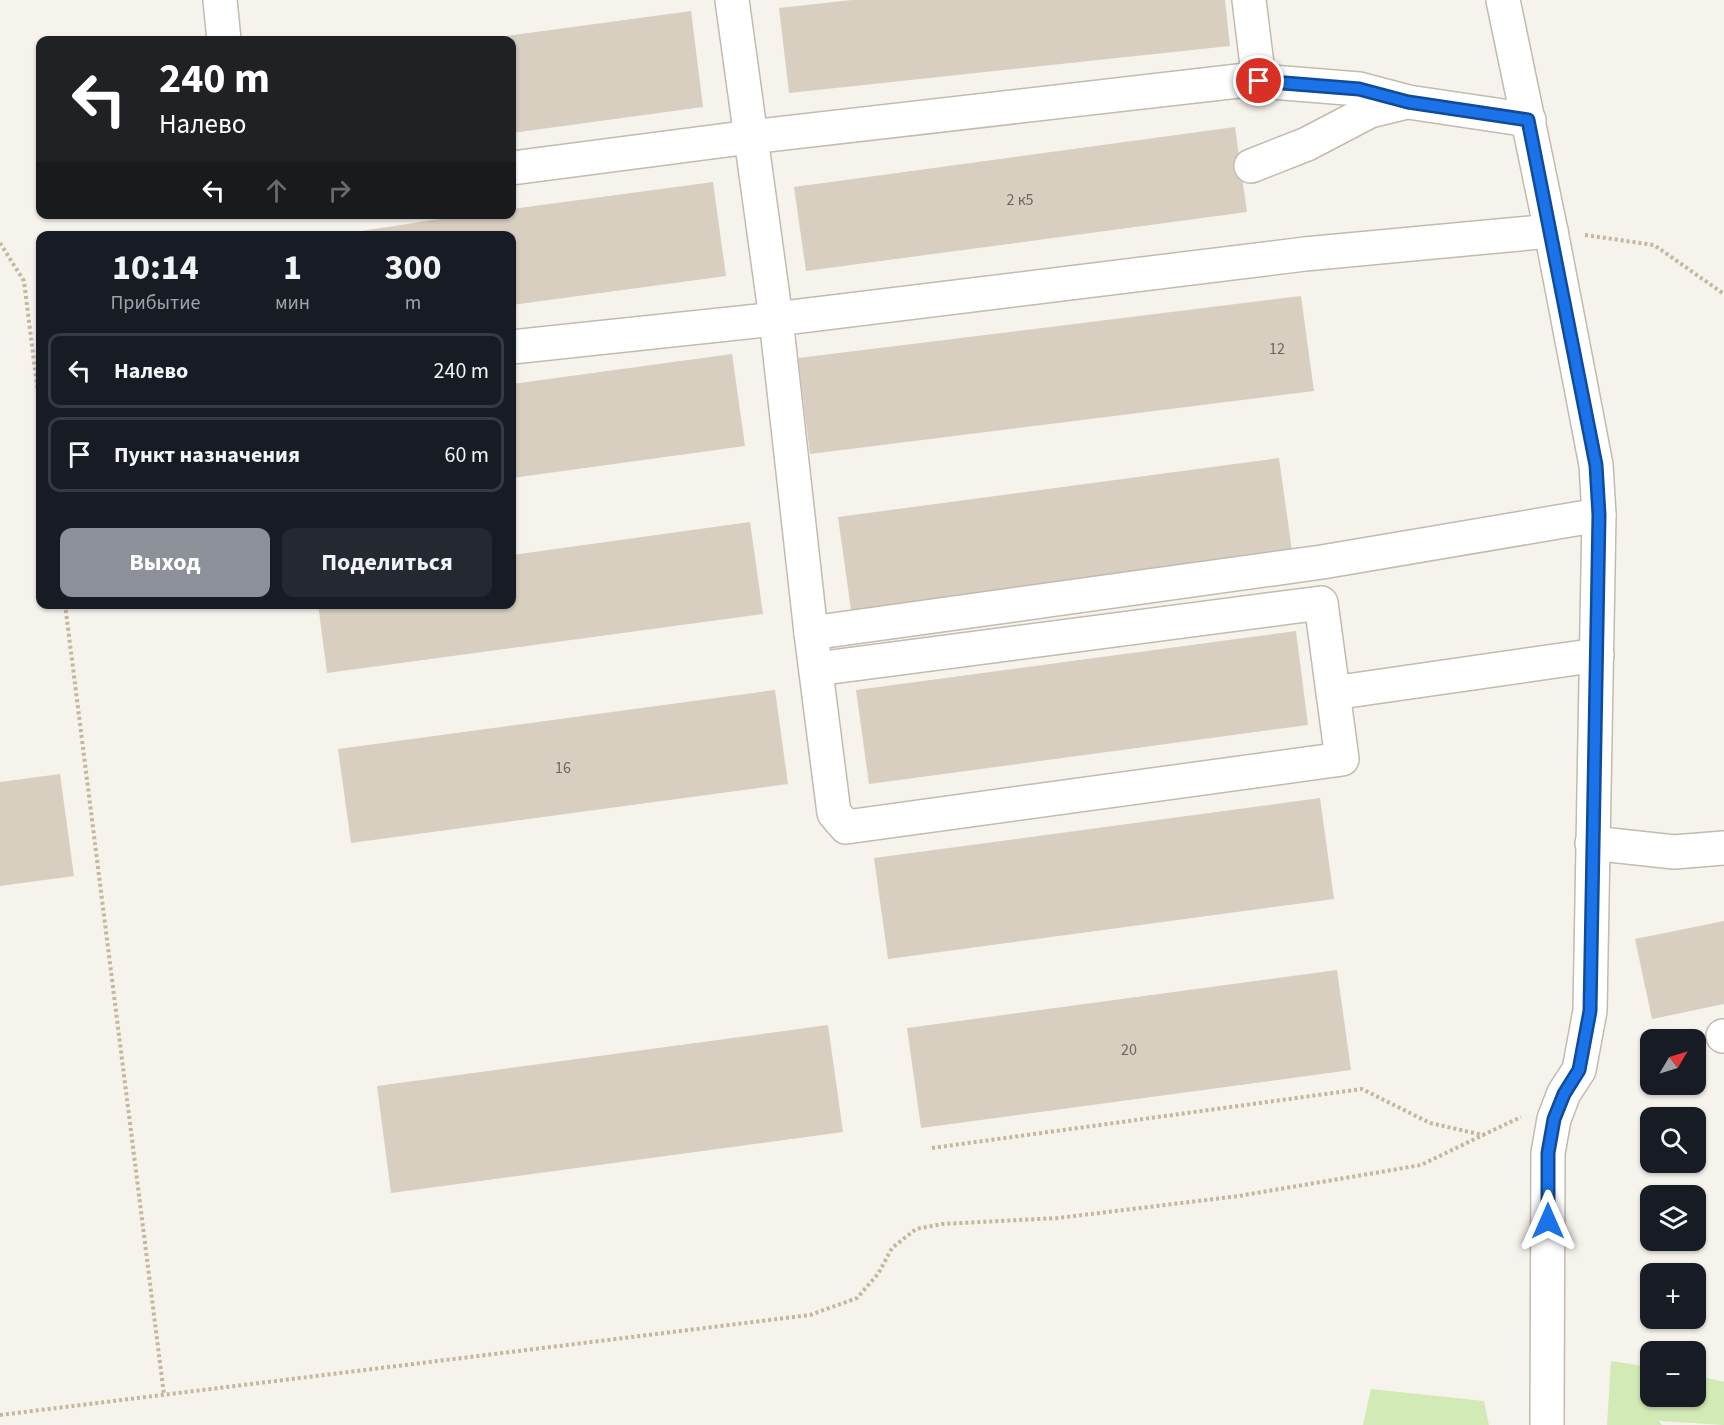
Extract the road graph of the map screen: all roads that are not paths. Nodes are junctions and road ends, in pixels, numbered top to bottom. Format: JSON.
{"nodes":[{"id":1,"x":220,"y":0,"type":"edge"},
{"id":2,"x":732,"y":0,"type":"edge"},
{"id":3,"x":1249,"y":0,"type":"edge"},
{"id":4,"x":1503,"y":0,"type":"edge"},
{"id":5,"x":224,"y":36,"type":"edge"},
{"id":6,"x":1259,"y":81,"type":"junction"},
{"id":7,"x":1408,"y":102,"type":"junction"},
{"id":8,"x":1528,"y":120,"type":"junction"},
{"id":9,"x":750,"y":137,"type":"junction"},
{"id":10,"x":1251,"y":166,"type":"dead end"},
{"id":11,"x":516,"y":167,"type":"edge"},
{"id":12,"x":1551,"y":231,"type":"junction"},
{"id":13,"x":776,"y":319,"type":"junction"},
{"id":14,"x":516,"y":347,"type":"edge"},
{"id":15,"x":1599,"y":515,"type":"junction"},
{"id":16,"x":812,"y":633,"type":"junction"},
{"id":17,"x":1596,"y":655,"type":"junction"},
{"id":18,"x":816,"y":669,"type":"junction"},
{"id":19,"x":1333,"y":693,"type":"junction"},
{"id":20,"x":1592,"y":843,"type":"junction"},
{"id":21,"x":1724,"y":848,"type":"edge"},
{"id":22,"x":1547,"y":1425,"type":"edge"}],
"edges":[{"from":1,"to":5,"type":"street"},
{"from":2,"to":9,"type":"street"},
{"from":3,"to":6,"type":"street"},
{"from":4,"to":8,"type":"street"},
{"from":6,"to":7,"type":"street"},
{"from":6,"to":9,"type":"street"},
{"from":7,"to":8,"type":"street"},
{"from":7,"to":10,"type":"street"},
{"from":8,"to":12,"type":"street"},
{"from":9,"to":11,"type":"street"},
{"from":9,"to":13,"type":"street"},
{"from":12,"to":13,"type":"street"},
{"from":12,"to":15,"type":"street"},
{"from":13,"to":14,"type":"street"},
{"from":13,"to":16,"type":"street"},
{"from":15,"to":16,"type":"street"},
{"from":15,"to":17,"type":"street"},
{"from":16,"to":18,"type":"street"},
{"from":17,"to":19,"type":"street"},
{"from":17,"to":20,"type":"street"},
{"from":18,"to":19,"type":"street"},
{"from":18,"to":19,"type":"street"},
{"from":20,"to":21,"type":"street"},
{"from":20,"to":22,"type":"street"}]}
